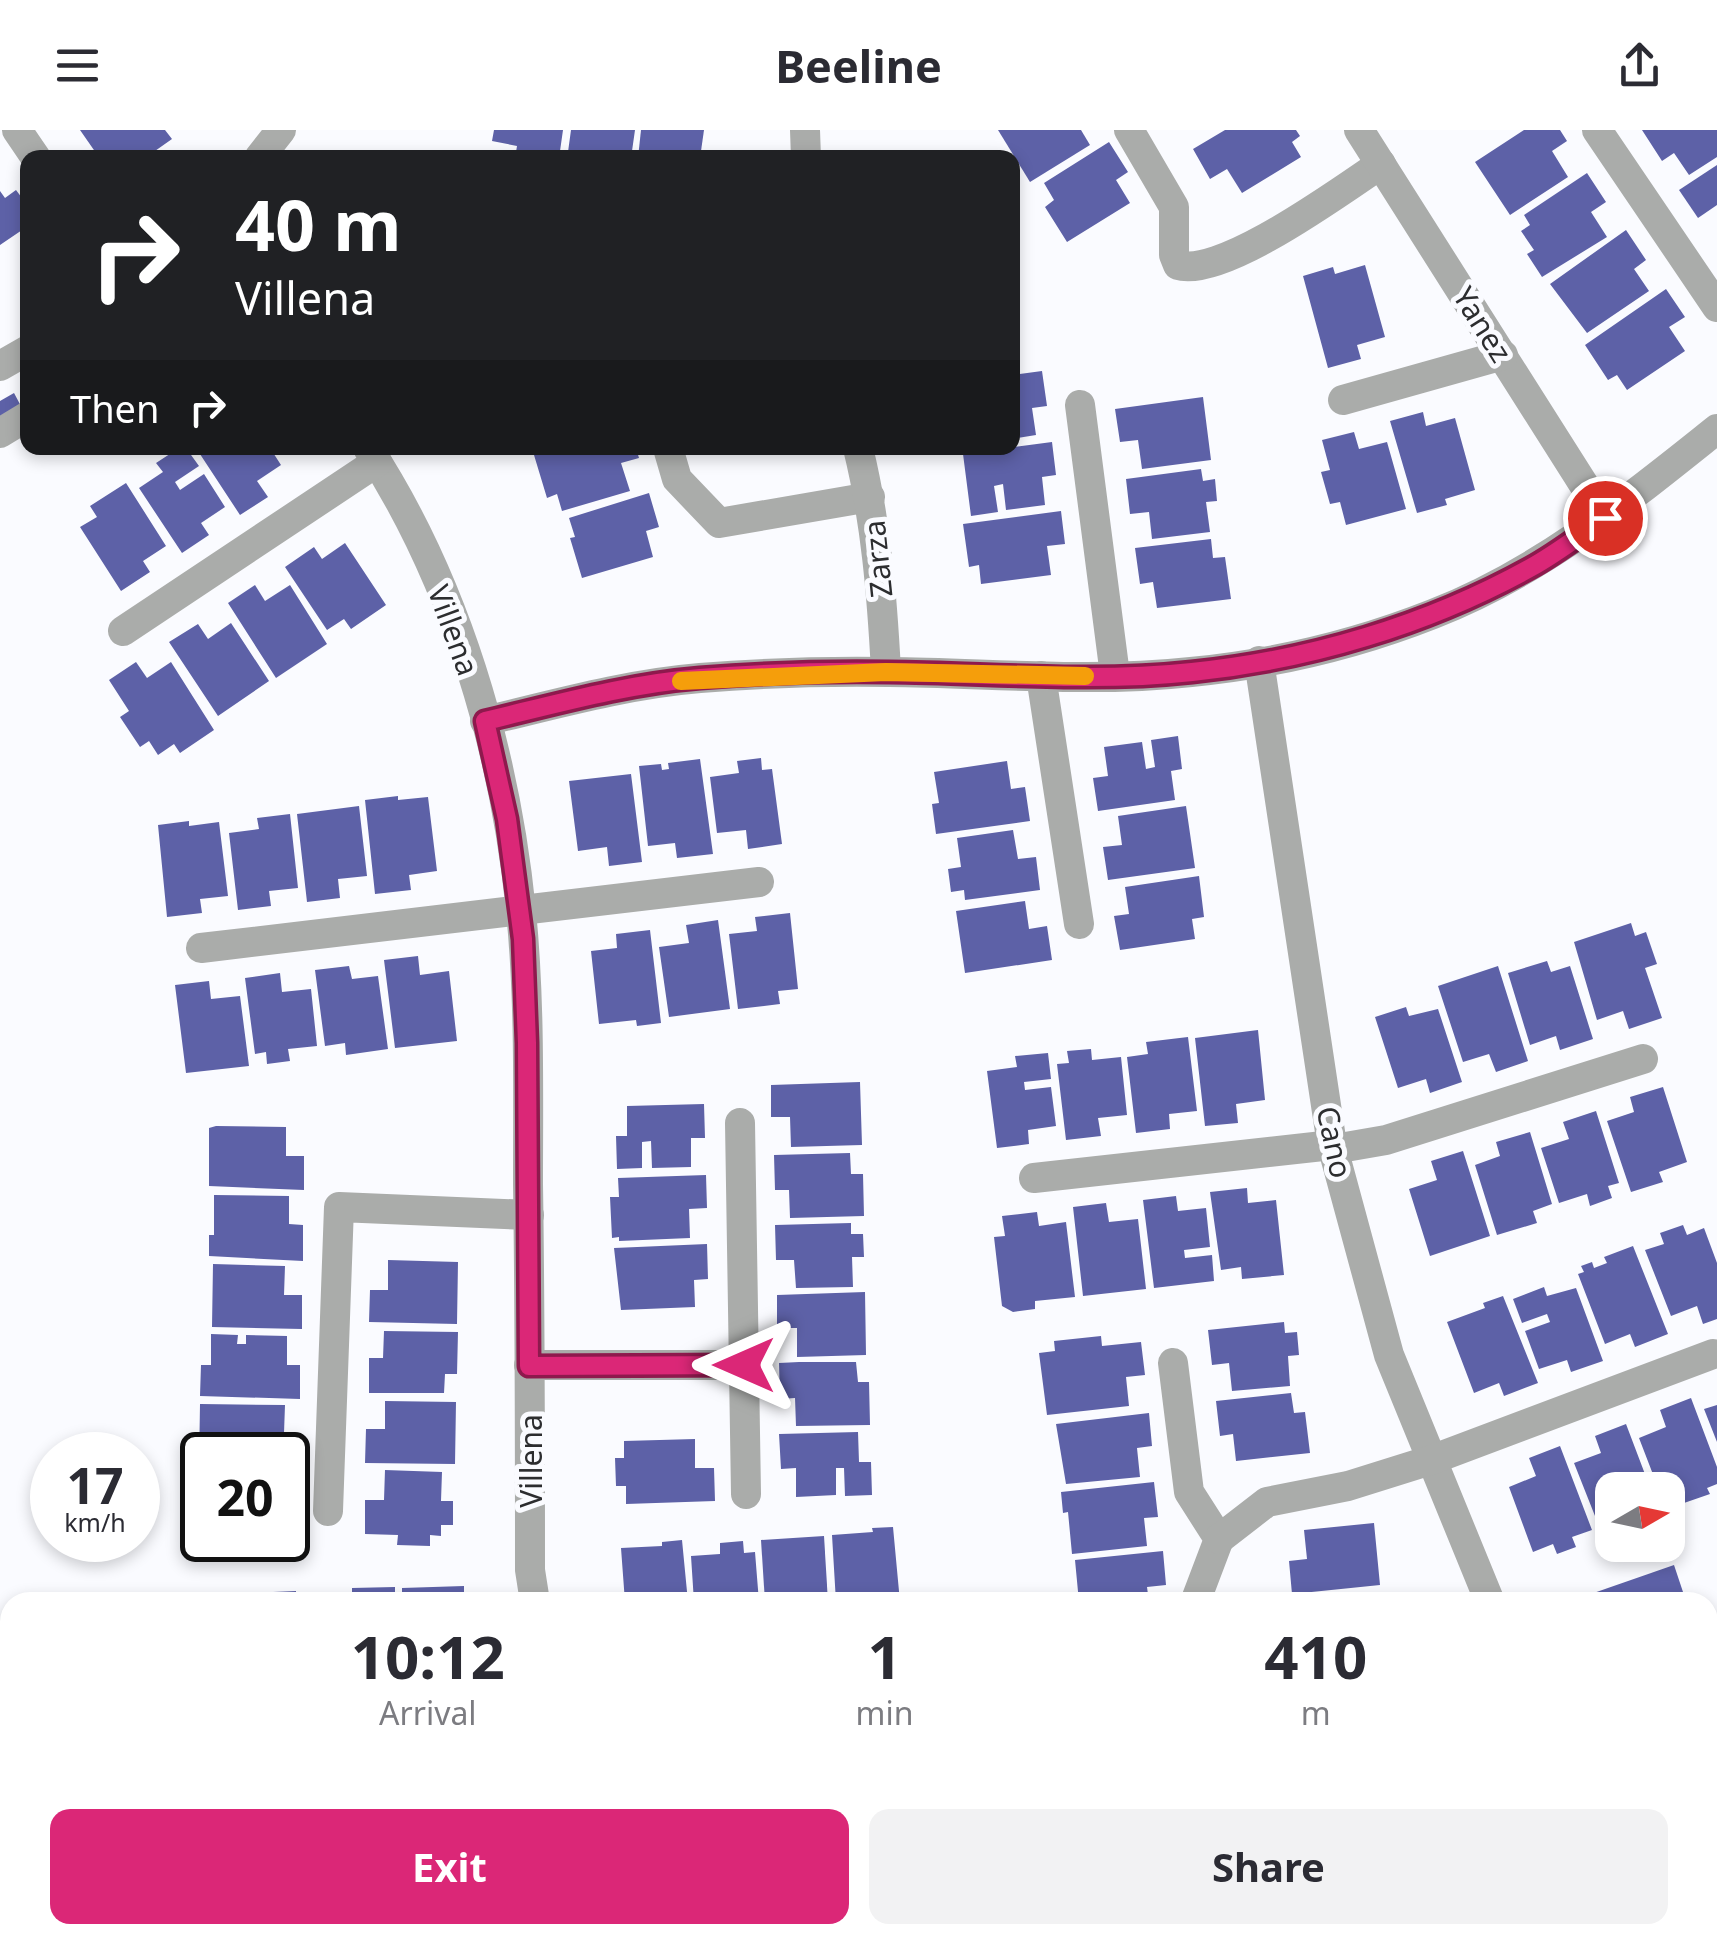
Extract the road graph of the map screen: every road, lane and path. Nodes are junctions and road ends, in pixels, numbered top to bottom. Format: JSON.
{"nodes":[{"id":1,"x":281,"y":130,"type":"edge"},
{"id":2,"x":1129,"y":130,"type":"edge"},
{"id":3,"x":1359,"y":130,"type":"edge"},
{"id":4,"x":1597,"y":130,"type":"edge"},
{"id":5,"x":265,"y":150,"type":"edge"},
{"id":6,"x":1381,"y":164,"type":"junction"},
{"id":7,"x":1717,"y":307,"type":"edge"},
{"id":8,"x":1503,"y":356,"type":"junction"},
{"id":9,"x":1343,"y":400,"type":"dead end"},
{"id":10,"x":1080,"y":405,"type":"dead end"},
{"id":11,"x":1717,"y":429,"type":"edge"},
{"id":12,"x":372,"y":455,"type":"edge"},
{"id":13,"x":670,"y":455,"type":"edge"},
{"id":14,"x":860,"y":455,"type":"edge"},
{"id":15,"x":870,"y":497,"type":"junction"},
{"id":16,"x":1605,"y":518,"type":"junction"},
{"id":17,"x":123,"y":630,"type":"dead end"},
{"id":18,"x":1259,"y":661,"type":"junction"},
{"id":19,"x":886,"y":672,"type":"junction"},
{"id":20,"x":1115,"y":675,"type":"junction"},
{"id":21,"x":1042,"y":676,"type":"junction"},
{"id":22,"x":485,"y":721,"type":"junction"},
{"id":23,"x":759,"y":882,"type":"dead end"},
{"id":24,"x":521,"y":910,"type":"junction"},
{"id":25,"x":1079,"y":924,"type":"dead end"},
{"id":26,"x":201,"y":948,"type":"dead end"},
{"id":27,"x":1643,"y":1059,"type":"dead end"},
{"id":28,"x":740,"y":1123,"type":"dead end"},
{"id":29,"x":1333,"y":1147,"type":"junction"},
{"id":30,"x":1034,"y":1178,"type":"dead end"},
{"id":31,"x":529,"y":1215,"type":"junction"},
{"id":32,"x":1713,"y":1354,"type":"dead end"},
{"id":33,"x":1173,"y":1364,"type":"dead end"},
{"id":34,"x":744,"y":1365,"type":"junction"},
{"id":35,"x":529,"y":1366,"type":"junction"},
{"id":36,"x":1431,"y":1460,"type":"junction"},
{"id":37,"x":746,"y":1494,"type":"dead end"},
{"id":38,"x":328,"y":1512,"type":"dead end"},
{"id":39,"x":1218,"y":1539,"type":"junction"},
{"id":40,"x":534,"y":1592,"type":"edge"},
{"id":41,"x":1198,"y":1592,"type":"edge"},
{"id":42,"x":1486,"y":1592,"type":"edge"}],
"edges":[{"from":1,"to":5,"type":"street"},
{"from":2,"to":6,"type":"street"},
{"from":3,"to":6,"type":"street","name":"Yanez"},
{"from":4,"to":7,"type":"street"},
{"from":6,"to":8,"type":"street","name":"Yanez"},
{"from":8,"to":9,"type":"street"},
{"from":8,"to":16,"type":"street","name":"Yanez"},
{"from":10,"to":20,"type":"street"},
{"from":11,"to":16,"type":"street"},
{"from":12,"to":17,"type":"street"},
{"from":12,"to":22,"type":"street","name":"Villena"},
{"from":13,"to":15,"type":"street"},
{"from":14,"to":15,"type":"street","name":"Zarza"},
{"from":15,"to":19,"type":"street","name":"Zarza"},
{"from":16,"to":18,"type":"street"},
{"from":18,"to":20,"type":"street"},
{"from":18,"to":29,"type":"street","name":"Cano"},
{"from":19,"to":21,"type":"street"},
{"from":19,"to":22,"type":"street"},
{"from":20,"to":21,"type":"street"},
{"from":21,"to":25,"type":"street"},
{"from":22,"to":24,"type":"street","name":"Villena"},
{"from":23,"to":24,"type":"street"},
{"from":24,"to":26,"type":"street"},
{"from":24,"to":31,"type":"street","name":"Villena"},
{"from":27,"to":29,"type":"street"},
{"from":28,"to":34,"type":"street"},
{"from":29,"to":30,"type":"street"},
{"from":29,"to":36,"type":"street","name":"Cano"},
{"from":31,"to":35,"type":"street","name":"Villena"},
{"from":31,"to":38,"type":"street"},
{"from":32,"to":36,"type":"street"},
{"from":33,"to":39,"type":"street"},
{"from":34,"to":35,"type":"street"},
{"from":34,"to":37,"type":"street"},
{"from":35,"to":40,"type":"street","name":"Villena"},
{"from":36,"to":39,"type":"street"},
{"from":36,"to":42,"type":"street","name":"Cano"},
{"from":39,"to":41,"type":"street"}]}
